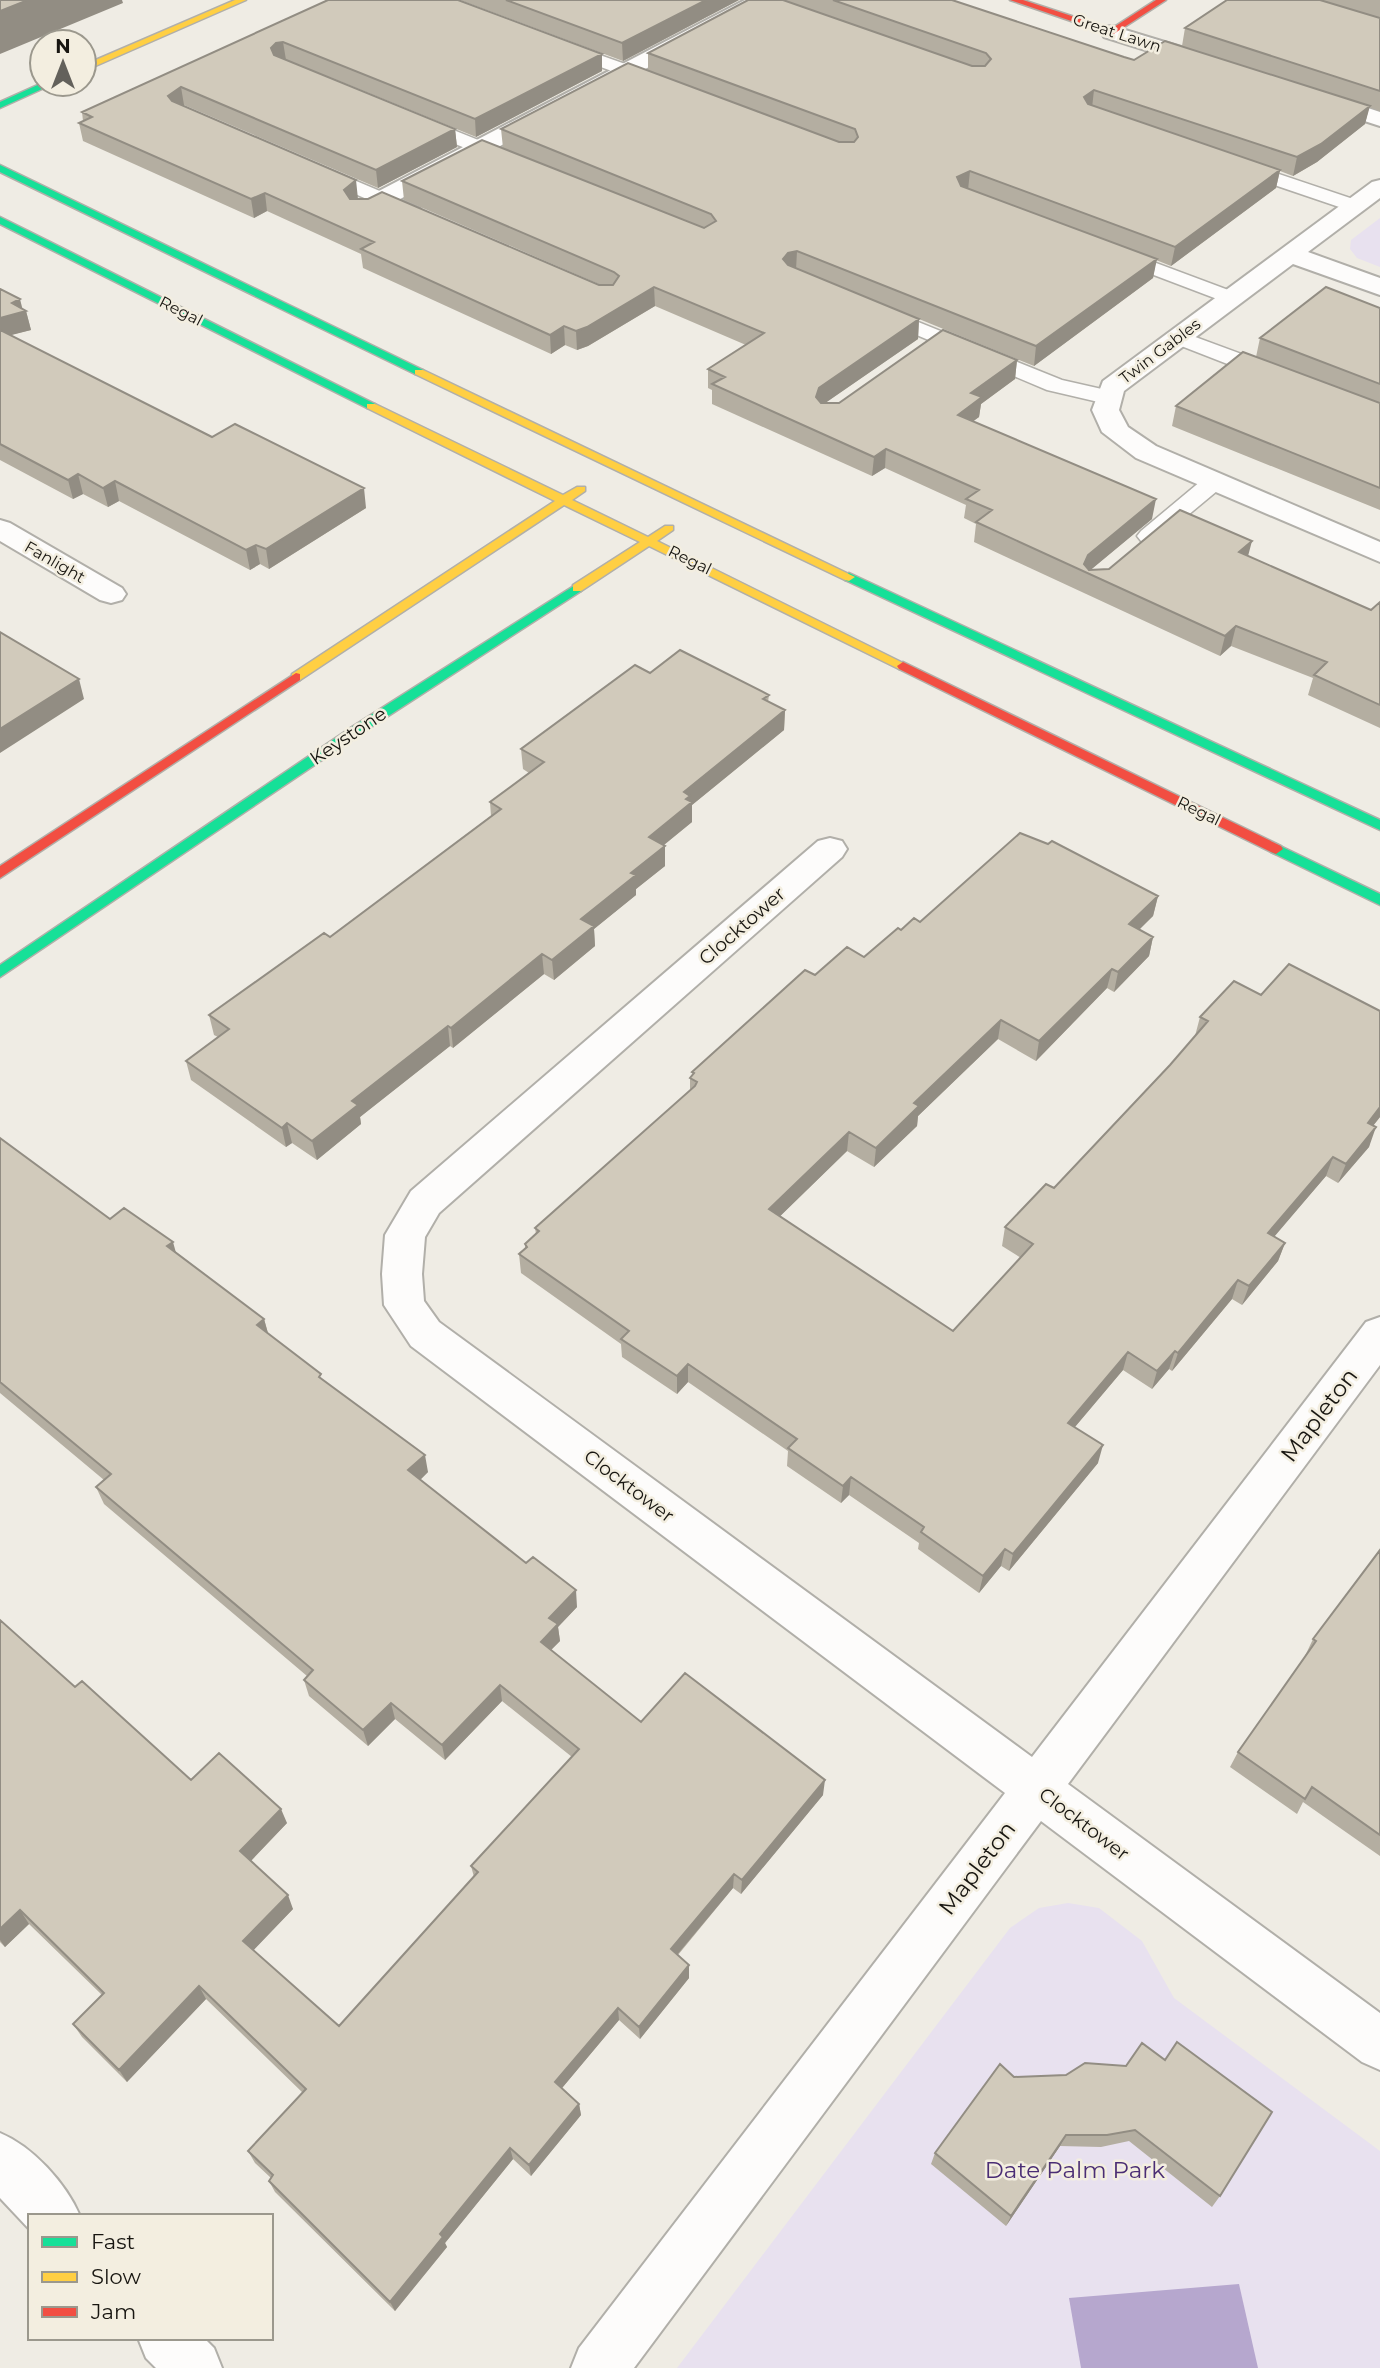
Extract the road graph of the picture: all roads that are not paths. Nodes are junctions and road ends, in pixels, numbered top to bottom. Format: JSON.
{"nodes":[{"id":1,"x":242,"y":0,"type":"edge"},
{"id":2,"x":1014,"y":0,"type":"edge"},
{"id":3,"x":1162,"y":0,"type":"edge"},
{"id":4,"x":763,"y":1,"type":"edge"},
{"id":5,"x":1112,"y":32,"type":"junction"},
{"id":6,"x":551,"y":42,"type":"edge"},
{"id":7,"x":98,"y":62,"type":"edge"},
{"id":8,"x":1227,"y":69,"type":"edge"},
{"id":9,"x":627,"y":70,"type":"junction"},
{"id":10,"x":679,"y":90,"type":"edge"},
{"id":11,"x":1290,"y":90,"type":"edge"},
{"id":12,"x":28,"y":93,"type":"edge"},
{"id":13,"x":0,"y":105,"type":"edge"},
{"id":14,"x":395,"y":112,"type":"edge"},
{"id":15,"x":1380,"y":119,"type":"edge"},
{"id":16,"x":481,"y":147,"type":"junction"},
{"id":17,"x":296,"y":161,"type":"edge"},
{"id":18,"x":1224,"y":161,"type":"edge"},
{"id":19,"x":0,"y":168,"type":"edge"},
{"id":20,"x":530,"y":168,"type":"edge"},
{"id":21,"x":1380,"y":187,"type":"edge"},
{"id":22,"x":383,"y":198,"type":"junction"},
{"id":23,"x":1355,"y":206,"type":"junction"},
{"id":24,"x":361,"y":210,"type":"edge"},
{"id":25,"x":0,"y":220,"type":"edge"},
{"id":26,"x":433,"y":220,"type":"edge"},
{"id":27,"x":1093,"y":246,"type":"edge"},
{"id":28,"x":1290,"y":254,"type":"junction"},
{"id":29,"x":1380,"y":287,"type":"edge"},
{"id":30,"x":1232,"y":298,"type":"junction"},
{"id":31,"x":855,"y":303,"type":"edge"},
{"id":32,"x":939,"y":337,"type":"junction"},
{"id":33,"x":1179,"y":337,"type":"junction"},
{"id":34,"x":917,"y":353,"type":"edge"},
{"id":35,"x":1292,"y":381,"type":"edge"},
{"id":36,"x":1107,"y":397,"type":"junction"},
{"id":37,"x":605,"y":474,"type":"junction"},
{"id":38,"x":1215,"y":481,"type":"junction"},
{"id":39,"x":564,"y":500,"type":"junction"},
{"id":40,"x":699,"y":507,"type":"junction"},
{"id":41,"x":0,"y":529,"type":"edge"},
{"id":42,"x":651,"y":541,"type":"junction"},
{"id":43,"x":1135,"y":549,"type":"edge"},
{"id":44,"x":1380,"y":553,"type":"edge"},
{"id":45,"x":111,"y":594,"type":"dead end"},
{"id":46,"x":1380,"y":825,"type":"edge"},
{"id":47,"x":830,"y":849,"type":"dead end"},
{"id":48,"x":0,"y":873,"type":"edge"},
{"id":49,"x":1380,"y":900,"type":"edge"},
{"id":50,"x":0,"y":972,"type":"edge"},
{"id":51,"x":1380,"y":1334,"type":"edge"},
{"id":52,"x":1037,"y":1789,"type":"junction"},
{"id":53,"x":1380,"y":2044,"type":"edge"},
{"id":54,"x":0,"y":2159,"type":"edge"},
{"id":55,"x":50,"y":2214,"type":"edge"},
{"id":56,"x":168,"y":2340,"type":"edge"},
{"id":57,"x":194,"y":2368,"type":"edge"},
{"id":58,"x":598,"y":2368,"type":"edge"}],
"edges":[{"from":1,"to":7,"type":"street"},
{"from":2,"to":5,"type":"street","name":"Great Lawn"},
{"from":3,"to":5,"type":"street"},
{"from":4,"to":9,"type":"street"},
{"from":5,"to":8,"type":"street","name":"Great Lawn"},
{"from":6,"to":9,"type":"lane"},
{"from":9,"to":10,"type":"lane"},
{"from":9,"to":16,"type":"street"},
{"from":11,"to":15,"type":"street"},
{"from":12,"to":13,"type":"street"},
{"from":14,"to":16,"type":"lane"},
{"from":16,"to":20,"type":"lane"},
{"from":16,"to":22,"type":"street"},
{"from":17,"to":22,"type":"lane"},
{"from":18,"to":23,"type":"lane"},
{"from":19,"to":37,"type":"street"},
{"from":21,"to":23,"type":"street","name":"Twin Gables"},
{"from":22,"to":24,"type":"street"},
{"from":22,"to":26,"type":"lane"},
{"from":23,"to":28,"type":"street","name":"Twin Gables"},
{"from":25,"to":39,"type":"street","name":"Regal"},
{"from":27,"to":30,"type":"lane"},
{"from":28,"to":29,"type":"street"},
{"from":28,"to":30,"type":"street","name":"Twin Gables"},
{"from":30,"to":33,"type":"street","name":"Twin Gables"},
{"from":31,"to":32,"type":"lane"},
{"from":32,"to":34,"type":"lane"},
{"from":32,"to":36,"type":"lane"},
{"from":33,"to":35,"type":"lane"},
{"from":33,"to":36,"type":"street","name":"Twin Gables"},
{"from":36,"to":38,"type":"street","name":"Twin Gables"},
{"from":37,"to":39,"type":"street"},
{"from":37,"to":40,"type":"street"},
{"from":38,"to":43,"type":"lane"},
{"from":38,"to":44,"type":"street","name":"Twin Gables"},
{"from":39,"to":42,"type":"street","name":"Regal"},
{"from":39,"to":48,"type":"street"},
{"from":40,"to":42,"type":"street","name":"Keystone"},
{"from":40,"to":46,"type":"street"},
{"from":41,"to":45,"type":"street","name":"Fanlight"},
{"from":42,"to":49,"type":"street","name":"Regal"},
{"from":42,"to":50,"type":"street","name":"Keystone"},
{"from":47,"to":52,"type":"street","name":"Clocktower"},
{"from":51,"to":52,"type":"street","name":"Mapleton"},
{"from":52,"to":53,"type":"street","name":"Clocktower"},
{"from":52,"to":58,"type":"street","name":"Mapleton"},
{"from":54,"to":55,"type":"street"},
{"from":56,"to":57,"type":"street"}]}
